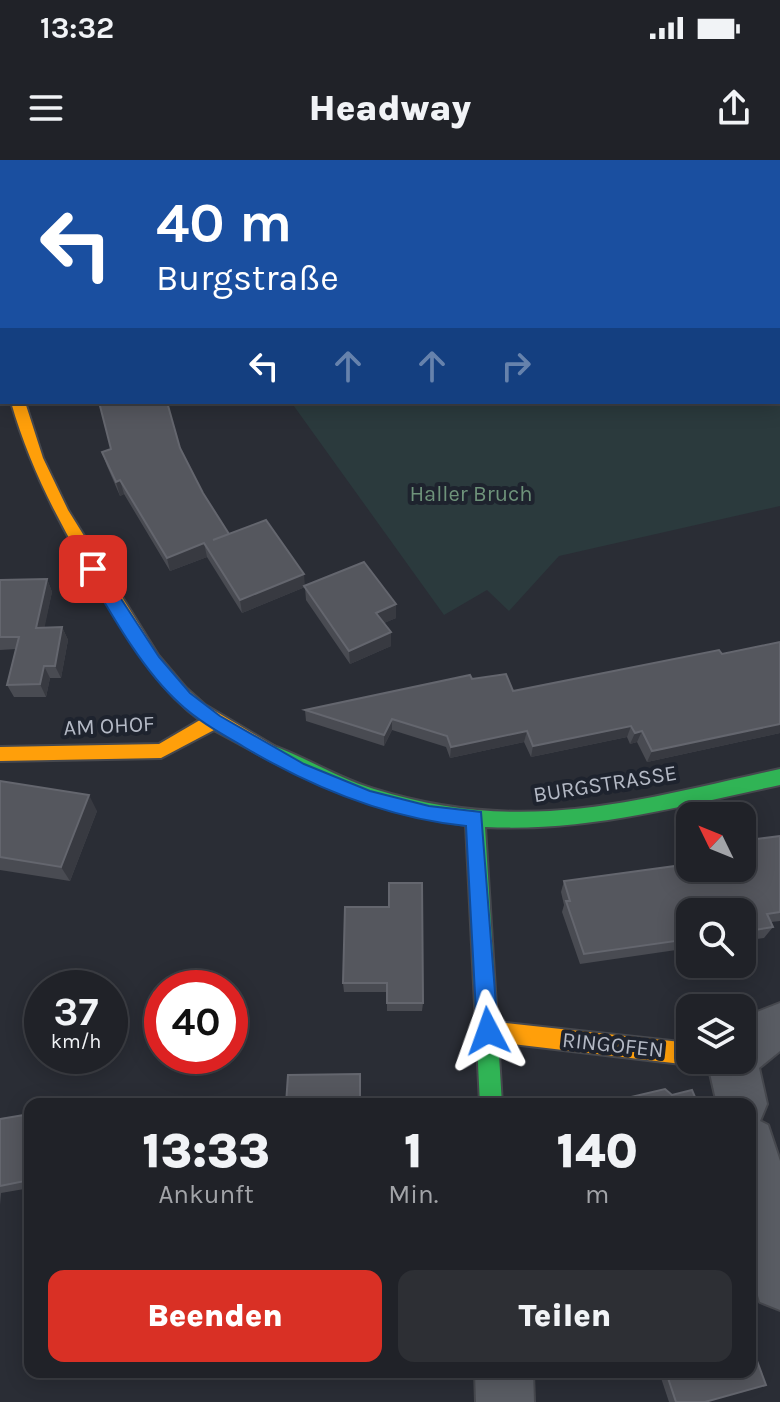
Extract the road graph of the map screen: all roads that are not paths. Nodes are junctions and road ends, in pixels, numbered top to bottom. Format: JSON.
{"nodes":[{"id":1,"x":12,"y":406,"type":"edge"},
{"id":2,"x":214,"y":721,"type":"junction"},
{"id":3,"x":0,"y":754,"type":"edge"},
{"id":4,"x":780,"y":777,"type":"edge"},
{"id":5,"x":475,"y":818,"type":"junction"},
{"id":6,"x":780,"y":1027,"type":"edge"},
{"id":7,"x":488,"y":1031,"type":"junction"},
{"id":8,"x":756,"y":1038,"type":"edge"},
{"id":9,"x":676,"y":1052,"type":"edge"},
{"id":10,"x":735,"y":1074,"type":"edge"},
{"id":11,"x":491,"y":1098,"type":"edge"},
{"id":12,"x":741,"y":1098,"type":"edge"},
{"id":13,"x":756,"y":1171,"type":"edge"},
{"id":14,"x":780,"y":1282,"type":"edge"},
{"id":15,"x":504,"y":1378,"type":"edge"},
{"id":16,"x":505,"y":1402,"type":"edge"}],
"edges":[{"from":1,"to":2,"type":"street","name":"BURGSTRASSE"},
{"from":2,"to":3,"type":"street","name":"AM OHOF"},
{"from":2,"to":5,"type":"street","name":"BURGSTRASSE"},
{"from":4,"to":5,"type":"street","name":"BURGSTRASSE"},
{"from":5,"to":7,"type":"street"},
{"from":6,"to":8,"type":"street"},
{"from":7,"to":9,"type":"street","name":"RINGOFEN"},
{"from":7,"to":11,"type":"street"},
{"from":10,"to":12,"type":"street"},
{"from":13,"to":14,"type":"street"},
{"from":15,"to":16,"type":"street"}]}
